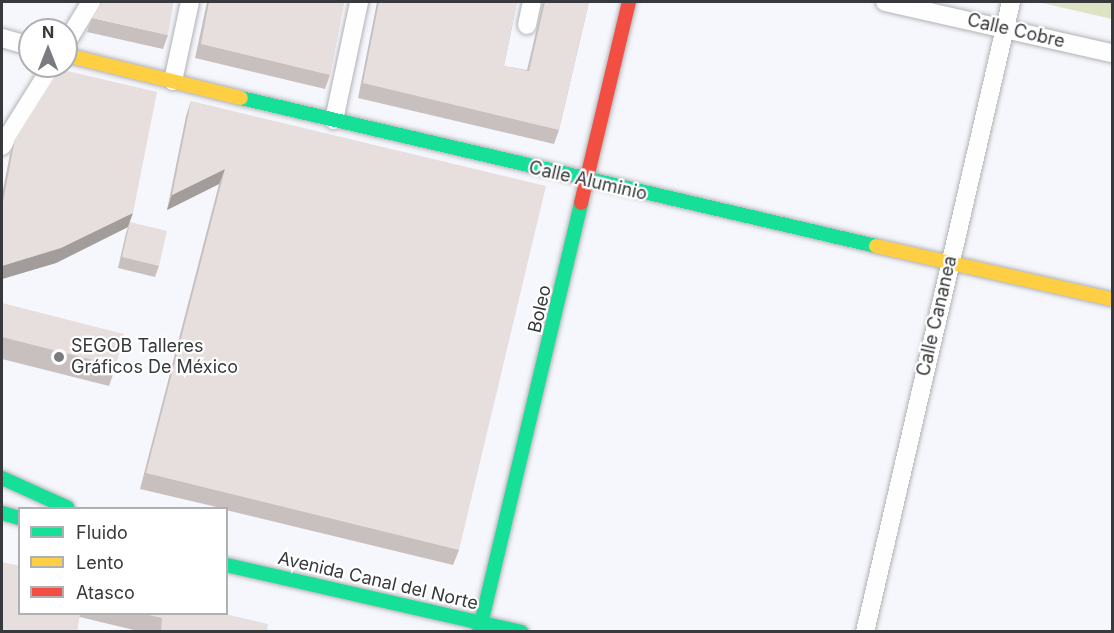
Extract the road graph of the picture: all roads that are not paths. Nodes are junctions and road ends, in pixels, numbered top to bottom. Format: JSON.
{"nodes":[{"id":1,"x":91,"y":2,"type":"edge"},
{"id":2,"x":190,"y":2,"type":"edge"},
{"id":3,"x":359,"y":2,"type":"edge"},
{"id":4,"x":532,"y":2,"type":"edge"},
{"id":5,"x":629,"y":2,"type":"edge"},
{"id":6,"x":885,"y":2,"type":"edge"},
{"id":7,"x":1011,"y":2,"type":"edge"},
{"id":8,"x":78,"y":23,"type":"edge"},
{"id":9,"x":527,"y":25,"type":"dead end"},
{"id":10,"x":1005,"y":29,"type":"junction"},
{"id":11,"x":2,"y":38,"type":"edge"},
{"id":12,"x":18,"y":43,"type":"edge"},
{"id":13,"x":1113,"y":53,"type":"edge"},
{"id":14,"x":78,"y":58,"type":"edge"},
{"id":15,"x":45,"y":78,"type":"edge"},
{"id":16,"x":173,"y":81,"type":"junction"},
{"id":17,"x":334,"y":120,"type":"junction"},
{"id":18,"x":2,"y":147,"type":"edge"},
{"id":19,"x":589,"y":182,"type":"junction"},
{"id":20,"x":948,"y":265,"type":"junction"},
{"id":21,"x":1113,"y":299,"type":"edge"},
{"id":22,"x":2,"y":478,"type":"edge"},
{"id":23,"x":66,"y":507,"type":"edge"},
{"id":24,"x":2,"y":513,"type":"edge"},
{"id":25,"x":18,"y":517,"type":"edge"},
{"id":26,"x":228,"y":565,"type":"edge"},
{"id":27,"x":484,"y":629,"type":"edge"},
{"id":28,"x":521,"y":632,"type":"edge"},
{"id":29,"x":865,"y":632,"type":"edge"}],
"edges":[{"from":1,"to":8,"type":"street"},
{"from":2,"to":16,"type":"street"},
{"from":3,"to":17,"type":"street"},
{"from":4,"to":9,"type":"street"},
{"from":5,"to":19,"type":"street","name":"Boleo"},
{"from":6,"to":10,"type":"street","name":"Calle Cobre"},
{"from":7,"to":10,"type":"street","name":"Calle Cananea"},
{"from":10,"to":13,"type":"street","name":"Calle Cobre"},
{"from":10,"to":20,"type":"street","name":"Calle Cananea"},
{"from":11,"to":12,"type":"street"},
{"from":14,"to":16,"type":"street","name":"Calle Aluminio"},
{"from":15,"to":18,"type":"street"},
{"from":16,"to":17,"type":"street","name":"Calle Aluminio"},
{"from":17,"to":19,"type":"street","name":"Calle Aluminio"},
{"from":19,"to":20,"type":"street","name":"Calle Aluminio"},
{"from":19,"to":27,"type":"street","name":"Boleo"},
{"from":20,"to":21,"type":"street","name":"Calle Aluminio"},
{"from":20,"to":29,"type":"street","name":"Calle Cananea"},
{"from":22,"to":23,"type":"street"},
{"from":24,"to":25,"type":"street"},
{"from":26,"to":27,"type":"street","name":"Avenida Canal del Norte"},
{"from":27,"to":28,"type":"street","name":"Avenida Canal del Norte"}]}
